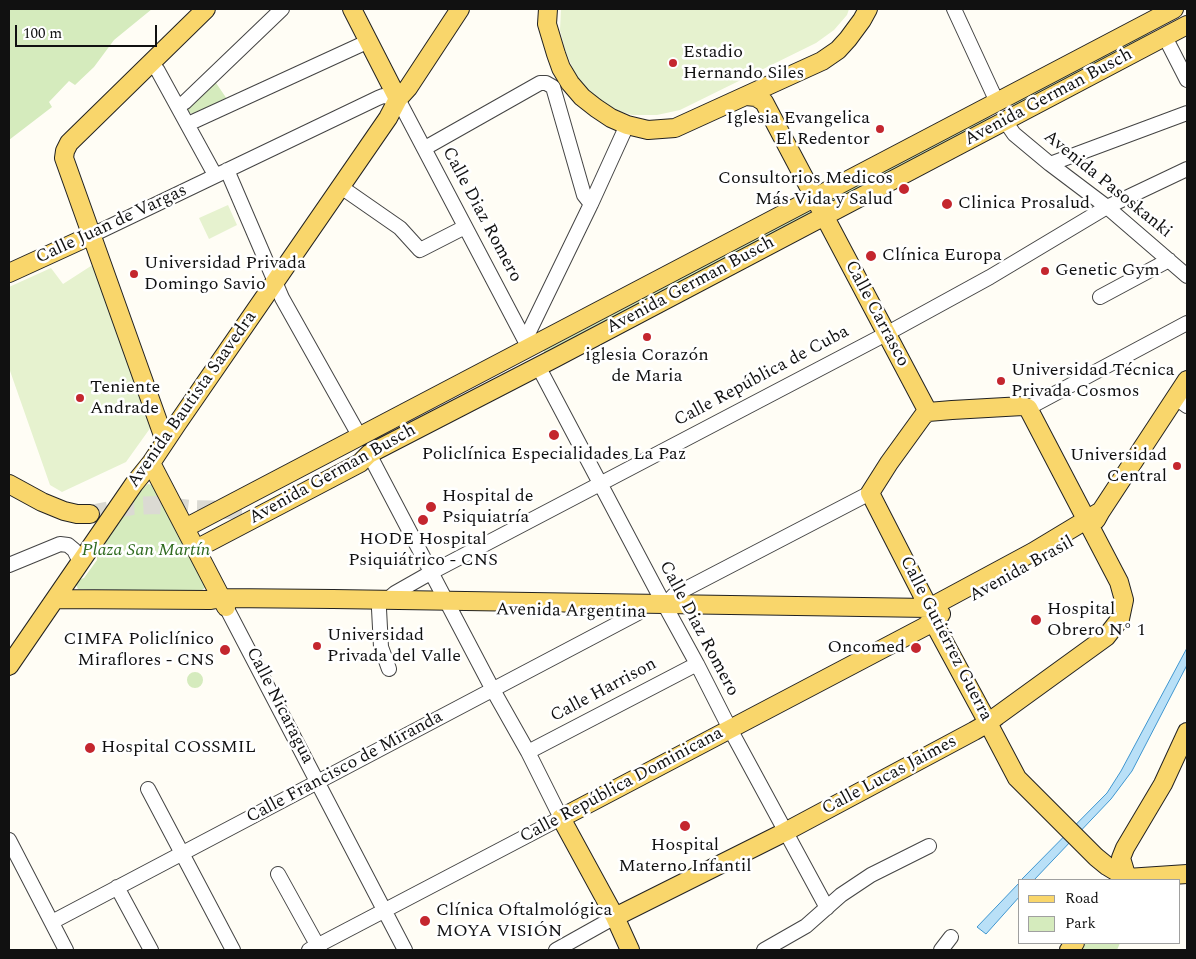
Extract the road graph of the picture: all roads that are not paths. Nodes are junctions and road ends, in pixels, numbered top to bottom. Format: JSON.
{"nodes":[{"id":1,"x":206,"y":9,"type":"edge"},
{"id":2,"x":282,"y":9,"type":"edge"},
{"id":3,"x":352,"y":9,"type":"edge"},
{"id":4,"x":460,"y":9,"type":"edge"},
{"id":5,"x":548,"y":9,"type":"edge"},
{"id":6,"x":868,"y":9,"type":"edge"},
{"id":7,"x":954,"y":9,"type":"edge"},
{"id":8,"x":1174,"y":9,"type":"edge"},
{"id":9,"x":1153,"y":14,"type":"edge"},
{"id":10,"x":1187,"y":25,"type":"edge"},
{"id":11,"x":1165,"y":37,"type":"junction"},
{"id":12,"x":369,"y":41,"type":"junction"},
{"id":13,"x":150,"y":62,"type":"junction"},
{"id":14,"x":1187,"y":80,"type":"edge"},
{"id":15,"x":772,"y":84,"type":"junction"},
{"id":16,"x":746,"y":96,"type":"junction"},
{"id":17,"x":398,"y":99,"type":"junction"},
{"id":18,"x":764,"y":102,"type":"junction"},
{"id":19,"x":997,"y":102,"type":"junction"},
{"id":20,"x":178,"y":106,"type":"junction"},
{"id":21,"x":1187,"y":113,"type":"edge"},
{"id":22,"x":1005,"y":121,"type":"junction"},
{"id":23,"x":188,"y":124,"type":"junction"},
{"id":24,"x":627,"y":124,"type":"junction"},
{"id":25,"x":425,"y":148,"type":"junction"},
{"id":26,"x":1050,"y":164,"type":"junction"},
{"id":27,"x":1187,"y":168,"type":"edge"},
{"id":28,"x":221,"y":173,"type":"junction"},
{"id":29,"x":341,"y":187,"type":"junction"},
{"id":30,"x":814,"y":198,"type":"junction"},
{"id":31,"x":591,"y":204,"type":"junction"},
{"id":32,"x":1107,"y":207,"type":"junction"},
{"id":33,"x":824,"y":216,"type":"junction"},
{"id":34,"x":465,"y":227,"type":"junction"},
{"id":35,"x":92,"y":235,"type":"junction"},
{"id":36,"x":1169,"y":260,"type":"junction"},
{"id":37,"x":9,"y":274,"type":"edge"},
{"id":38,"x":1187,"y":276,"type":"edge"},
{"id":39,"x":275,"y":282,"type":"junction"},
{"id":40,"x":1100,"y":297,"type":"dead end"},
{"id":41,"x":1187,"y":323,"type":"edge"},
{"id":42,"x":886,"y":334,"type":"junction"},
{"id":43,"x":527,"y":344,"type":"junction"},
{"id":44,"x":538,"y":366,"type":"junction"},
{"id":45,"x":1187,"y":380,"type":"edge"},
{"id":46,"x":1181,"y":402,"type":"edge"},
{"id":47,"x":1028,"y":408,"type":"junction"},
{"id":48,"x":928,"y":412,"type":"junction"},
{"id":49,"x":360,"y":437,"type":"junction"},
{"id":50,"x":165,"y":441,"type":"junction"},
{"id":51,"x":369,"y":454,"type":"junction"},
{"id":52,"x":151,"y":463,"type":"junction"},
{"id":53,"x":9,"y":484,"type":"edge"},
{"id":54,"x":601,"y":484,"type":"junction"},
{"id":55,"x":870,"y":493,"type":"junction"},
{"id":56,"x":244,"y":510,"type":"tunnel mouth"},
{"id":57,"x":90,"y":514,"type":"tunnel mouth"},
{"id":58,"x":1089,"y":526,"type":"junction"},
{"id":59,"x":185,"y":528,"type":"junction"},
{"id":60,"x":196,"y":549,"type":"junction"},
{"id":61,"x":80,"y":562,"type":"junction"},
{"id":62,"x":9,"y":565,"type":"edge"},
{"id":63,"x":432,"y":572,"type":"junction"},
{"id":64,"x":55,"y":599,"type":"junction"},
{"id":65,"x":220,"y":602,"type":"junction"},
{"id":66,"x":383,"y":604,"type":"junction"},
{"id":67,"x":449,"y":606,"type":"junction"},
{"id":68,"x":638,"y":609,"type":"junction"},
{"id":69,"x":668,"y":610,"type":"junction"},
{"id":70,"x":931,"y":613,"type":"junction"},
{"id":71,"x":697,"y":664,"type":"junction"},
{"id":72,"x":9,"y":666,"type":"edge"},
{"id":73,"x":389,"y":669,"type":"dead end"},
{"id":74,"x":493,"y":690,"type":"junction"},
{"id":75,"x":988,"y":722,"type":"junction"},
{"id":76,"x":730,"y":729,"type":"junction"},
{"id":77,"x":1187,"y":732,"type":"edge"},
{"id":78,"x":528,"y":752,"type":"junction"},
{"id":79,"x":318,"y":782,"type":"junction"},
{"id":80,"x":148,"y":789,"type":"dead end"},
{"id":81,"x":561,"y":818,"type":"junction"},
{"id":82,"x":786,"y":832,"type":"junction"},
{"id":83,"x":9,"y":840,"type":"edge"},
{"id":84,"x":929,"y":846,"type":"dead end"},
{"id":85,"x":1125,"y":848,"type":"junction"},
{"id":86,"x":182,"y":853,"type":"junction"},
{"id":87,"x":1094,"y":855,"type":"junction"},
{"id":88,"x":278,"y":874,"type":"dead end"},
{"id":89,"x":1187,"y":874,"type":"edge"},
{"id":90,"x":1106,"y":879,"type":"edge"},
{"id":91,"x":1125,"y":879,"type":"edge"},
{"id":92,"x":117,"y":887,"type":"junction"},
{"id":93,"x":827,"y":908,"type":"junction"},
{"id":94,"x":384,"y":911,"type":"junction"},
{"id":95,"x":616,"y":917,"type":"junction"},
{"id":96,"x":52,"y":922,"type":"junction"},
{"id":97,"x":951,"y":936,"type":"dead end"},
{"id":98,"x":315,"y":949,"type":"edge"},
{"id":99,"x":66,"y":950,"type":"edge"},
{"id":100,"x":151,"y":950,"type":"edge"},
{"id":101,"x":233,"y":950,"type":"edge"},
{"id":102,"x":405,"y":950,"type":"edge"},
{"id":103,"x":556,"y":950,"type":"edge"},
{"id":104,"x":630,"y":950,"type":"edge"},
{"id":105,"x":764,"y":950,"type":"edge"},
{"id":106,"x":941,"y":950,"type":"edge"}],
"edges":[{"from":1,"to":13,"type":"main road"},
{"from":2,"to":20,"type":"street"},
{"from":3,"to":12,"type":"main road"},
{"from":4,"to":17,"type":"main road","name":"Avenida Bautista Saavedra"},
{"from":5,"to":24,"type":"main road"},
{"from":6,"to":15,"type":"main road"},
{"from":7,"to":19,"type":"street"},
{"from":8,"to":9,"type":"main road","name":"Avenida German Busch"},
{"from":9,"to":11,"type":"main road"},
{"from":9,"to":19,"type":"main road","name":"Avenida German Busch"},
{"from":10,"to":11,"type":"main road","name":"Avenida German Busch"},
{"from":11,"to":14,"type":"street"},
{"from":11,"to":22,"type":"main road","name":"Avenida German Busch"},
{"from":12,"to":17,"type":"main road"},
{"from":12,"to":23,"type":"street"},
{"from":13,"to":20,"type":"street"},
{"from":13,"to":35,"type":"main road"},
{"from":15,"to":16,"type":"main road"},
{"from":15,"to":18,"type":"main road"},
{"from":16,"to":18,"type":"main road"},
{"from":16,"to":24,"type":"main road"},
{"from":17,"to":25,"type":"street","name":"Calle Diaz Romero"},
{"from":17,"to":28,"type":"street","name":"Calle Juan de Vargas"},
{"from":17,"to":29,"type":"main road","name":"Avenida Bautista Saavedra"},
{"from":18,"to":30,"type":"main road"},
{"from":19,"to":22,"type":"main road"},
{"from":19,"to":30,"type":"main road","name":"Avenida German Busch"},
{"from":20,"to":23,"type":"street"},
{"from":21,"to":26,"type":"street"},
{"from":22,"to":26,"type":"street","name":"Avenida Pasoskanki"},
{"from":22,"to":33,"type":"main road","name":"Avenida German Busch"},
{"from":23,"to":28,"type":"street"},
{"from":24,"to":31,"type":"street"},
{"from":25,"to":31,"type":"street"},
{"from":25,"to":34,"type":"street","name":"Calle Diaz Romero"},
{"from":26,"to":32,"type":"street","name":"Avenida Pasoskanki"},
{"from":27,"to":32,"type":"street","name":"Calle República de Cuba"},
{"from":28,"to":35,"type":"street","name":"Calle Juan de Vargas"},
{"from":28,"to":39,"type":"street"},
{"from":29,"to":34,"type":"street"},
{"from":29,"to":39,"type":"main road","name":"Avenida Bautista Saavedra"},
{"from":30,"to":33,"type":"main road","name":"Calle Carrasco"},
{"from":30,"to":43,"type":"main road","name":"Avenida German Busch"},
{"from":31,"to":43,"type":"street"},
{"from":32,"to":36,"type":"street","name":"Avenida Pasoskanki"},
{"from":32,"to":42,"type":"street","name":"Calle República de Cuba"},
{"from":33,"to":42,"type":"main road","name":"Calle Carrasco"},
{"from":33,"to":44,"type":"main road","name":"Avenida German Busch"},
{"from":34,"to":43,"type":"street","name":"Calle Diaz Romero"},
{"from":35,"to":37,"type":"main road","name":"Calle Juan de Vargas"},
{"from":35,"to":50,"type":"main road"},
{"from":36,"to":38,"type":"street","name":"Avenida Pasoskanki"},
{"from":36,"to":40,"type":"street"},
{"from":39,"to":49,"type":"street"},
{"from":39,"to":50,"type":"main road","name":"Avenida Bautista Saavedra"},
{"from":41,"to":47,"type":"street"},
{"from":42,"to":48,"type":"main road","name":"Calle Carrasco"},
{"from":42,"to":54,"type":"street","name":"Calle República de Cuba"},
{"from":43,"to":44,"type":"main road"},
{"from":43,"to":49,"type":"main road","name":"Avenida German Busch"},
{"from":44,"to":51,"type":"main road","name":"Avenida German Busch"},
{"from":44,"to":54,"type":"street","name":"Calle Diaz Romero"},
{"from":45,"to":46,"type":"main road","name":"Avenida Brasil"},
{"from":46,"to":58,"type":"main road","name":"Avenida Brasil"},
{"from":47,"to":48,"type":"main road"},
{"from":47,"to":58,"type":"main road"},
{"from":48,"to":55,"type":"main road"},
{"from":49,"to":51,"type":"main road"},
{"from":49,"to":59,"type":"main road","name":"Avenida German Busch"},
{"from":50,"to":52,"type":"main road","name":"Avenida Bautista Saavedra"},
{"from":51,"to":56,"type":"main road"},
{"from":51,"to":60,"type":"main road","name":"Avenida German Busch"},
{"from":51,"to":63,"type":"street"},
{"from":52,"to":59,"type":"main road","name":"Calle Nicaragua"},
{"from":52,"to":61,"type":"main road","name":"Avenida Bautista Saavedra"},
{"from":53,"to":57,"type":"main road"},
{"from":54,"to":63,"type":"street","name":"Calle República de Cuba"},
{"from":54,"to":69,"type":"street","name":"Calle Diaz Romero"},
{"from":55,"to":69,"type":"street"},
{"from":55,"to":70,"type":"main road","name":"Calle Gutiérrez Guerra"},
{"from":58,"to":70,"type":"main road","name":"Avenida Brasil"},
{"from":58,"to":75,"type":"main road","name":"Calle Lucas Jaimes"},
{"from":59,"to":60,"type":"main road","name":"Calle Nicaragua"},
{"from":60,"to":65,"type":"main road","name":"Calle Nicaragua"},
{"from":61,"to":62,"type":"street"},
{"from":61,"to":64,"type":"main road","name":"Avenida Bautista Saavedra"},
{"from":63,"to":66,"type":"street","name":"Calle República de Cuba"},
{"from":63,"to":67,"type":"street"},
{"from":64,"to":65,"type":"main road","name":"Avenida Argentina"},
{"from":64,"to":72,"type":"main road","name":"Avenida Bautista Saavedra"},
{"from":65,"to":66,"type":"main road","name":"Avenida Argentina"},
{"from":65,"to":79,"type":"street","name":"Calle Nicaragua"},
{"from":66,"to":67,"type":"main road","name":"Avenida Argentina"},
{"from":66,"to":73,"type":"street"},
{"from":67,"to":68,"type":"main road","name":"Avenida Argentina"},
{"from":67,"to":74,"type":"street"},
{"from":68,"to":69,"type":"main road","name":"Avenida Argentina"},
{"from":68,"to":74,"type":"street","name":"Calle Francisco de Miranda"},
{"from":69,"to":70,"type":"main road","name":"Avenida Argentina"},
{"from":69,"to":71,"type":"street","name":"Calle Diaz Romero"},
{"from":70,"to":75,"type":"main road","name":"Calle Gutiérrez Guerra"},
{"from":70,"to":76,"type":"main road","name":"Calle República Dominicana"},
{"from":71,"to":76,"type":"street","name":"Calle Diaz Romero"},
{"from":71,"to":78,"type":"street","name":"Calle Harrison"},
{"from":74,"to":78,"type":"street"},
{"from":74,"to":79,"type":"street","name":"Calle Francisco de Miranda"},
{"from":75,"to":82,"type":"main road","name":"Calle Lucas Jaimes"},
{"from":75,"to":87,"type":"main road","name":"Calle Gutiérrez Guerra"},
{"from":76,"to":81,"type":"main road","name":"Calle República Dominicana"},
{"from":76,"to":82,"type":"street","name":"Calle Diaz Romero"},
{"from":77,"to":85,"type":"main road"},
{"from":78,"to":81,"type":"street"},
{"from":79,"to":86,"type":"street","name":"Calle Francisco de Miranda"},
{"from":79,"to":94,"type":"street","name":"Calle Nicaragua"},
{"from":80,"to":86,"type":"street"},
{"from":81,"to":94,"type":"street","name":"Calle República Dominicana"},
{"from":81,"to":95,"type":"main road"},
{"from":82,"to":93,"type":"street","name":"Calle Diaz Romero"},
{"from":82,"to":95,"type":"main road","name":"Calle Lucas Jaimes"},
{"from":83,"to":96,"type":"street"},
{"from":84,"to":93,"type":"street"},
{"from":85,"to":87,"type":"main road"},
{"from":85,"to":91,"type":"main road"},
{"from":86,"to":92,"type":"street","name":"Calle Francisco de Miranda"},
{"from":86,"to":101,"type":"street"},
{"from":87,"to":90,"type":"main road"},
{"from":87,"to":91,"type":"main road"},
{"from":88,"to":98,"type":"street"},
{"from":89,"to":91,"type":"main road"},
{"from":92,"to":96,"type":"street","name":"Calle Francisco de Miranda"},
{"from":92,"to":100,"type":"street"},
{"from":93,"to":105,"type":"street"},
{"from":94,"to":98,"type":"street","name":"Calle República Dominicana"},
{"from":94,"to":102,"type":"street","name":"Calle Nicaragua"},
{"from":95,"to":103,"type":"street","name":"Calle Lucas Jaimes"},
{"from":95,"to":104,"type":"main road"},
{"from":96,"to":99,"type":"street"},
{"from":97,"to":106,"type":"street"}]}
